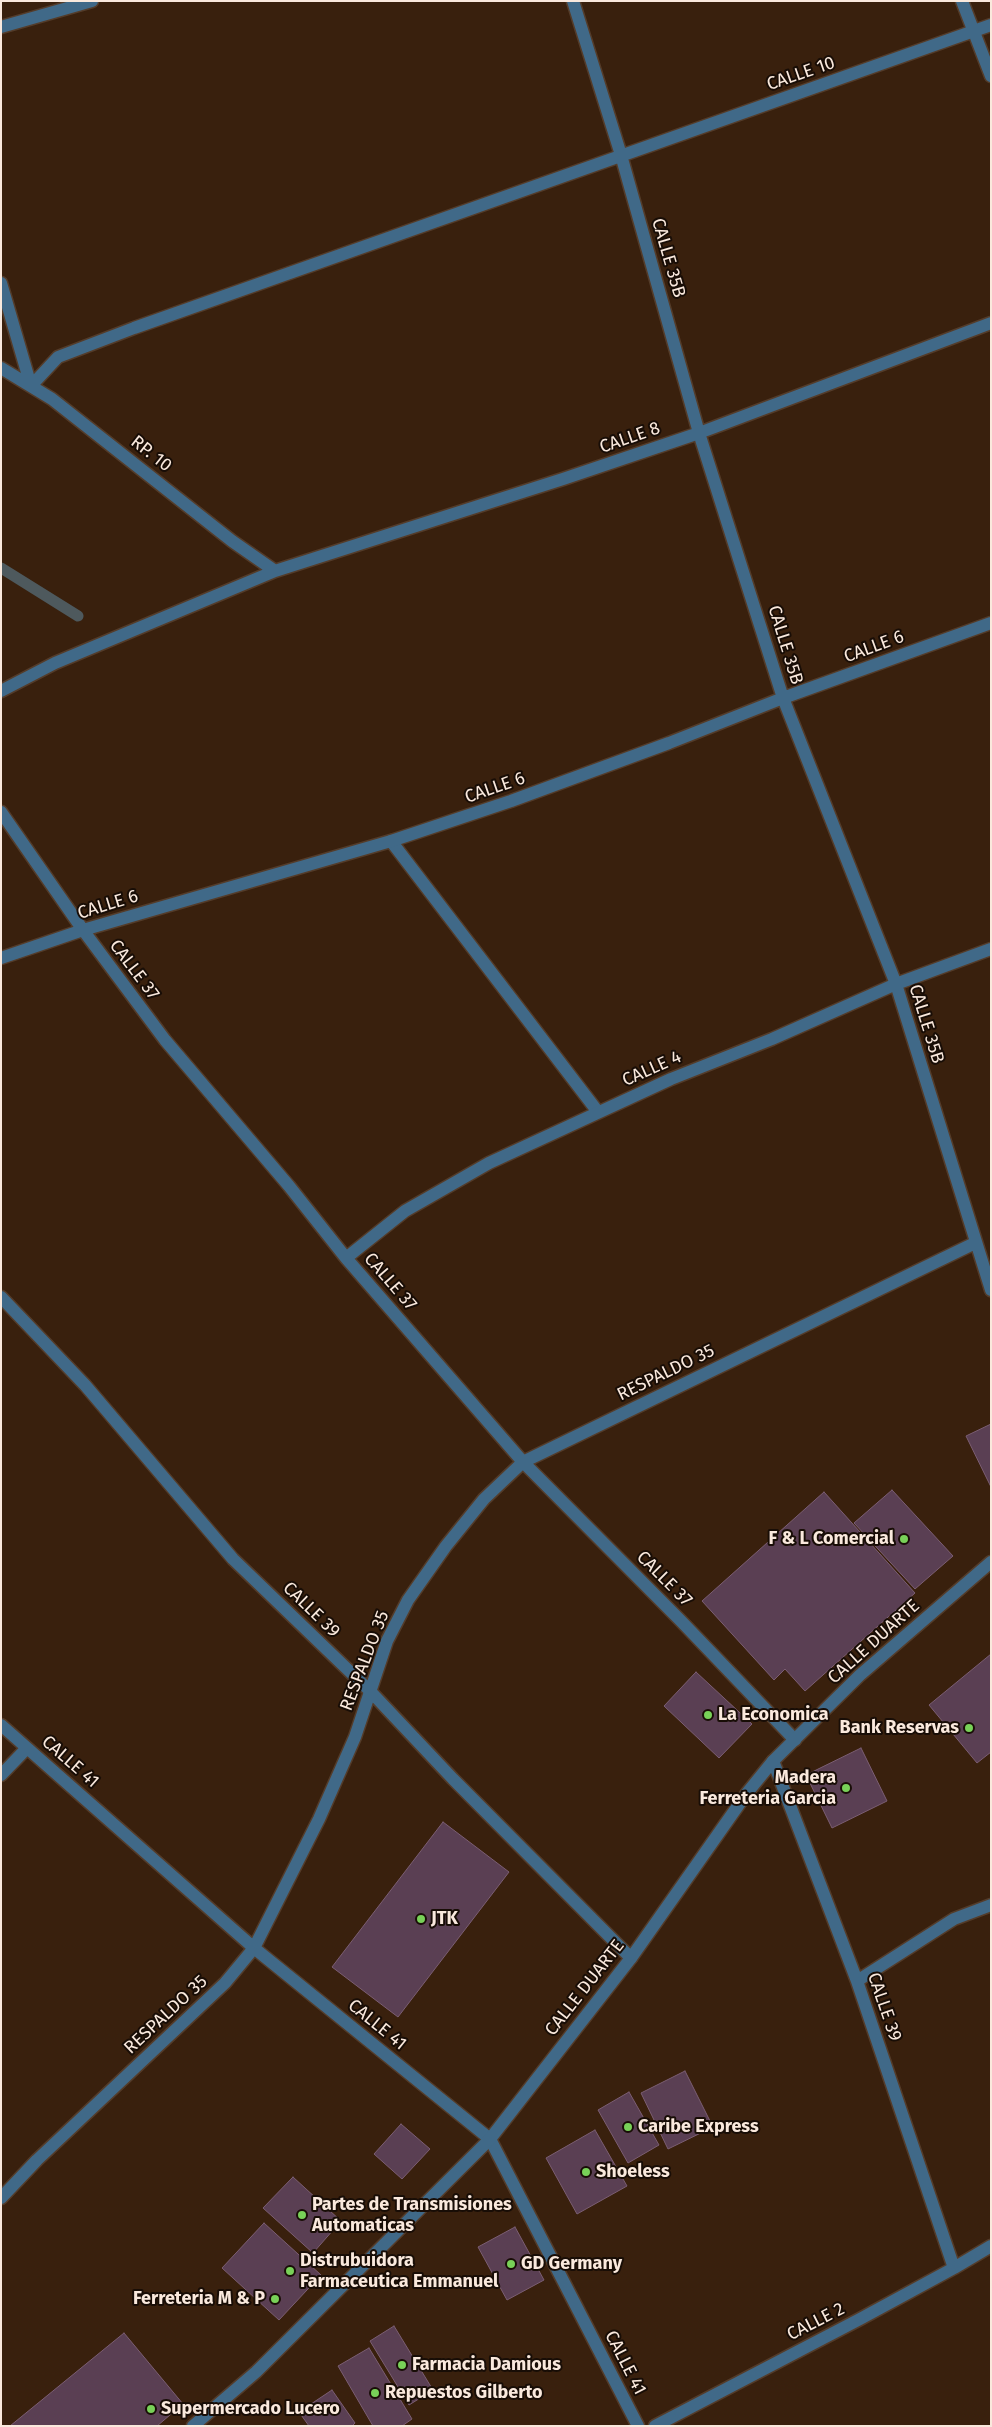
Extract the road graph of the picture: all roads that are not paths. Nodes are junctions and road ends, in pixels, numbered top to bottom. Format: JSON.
{"nodes":[{"id":1,"x":92,"y":1,"type":"edge"},
{"id":2,"x":573,"y":1,"type":"edge"},
{"id":3,"x":962,"y":1,"type":"edge"},
{"id":4,"x":991,"y":25,"type":"edge"},
{"id":5,"x":1,"y":27,"type":"edge"},
{"id":6,"x":973,"y":32,"type":"junction"},
{"id":7,"x":991,"y":76,"type":"edge"},
{"id":8,"x":622,"y":155,"type":"junction"},
{"id":9,"x":1,"y":283,"type":"edge"},
{"id":10,"x":991,"y":323,"type":"edge"},
{"id":11,"x":1,"y":368,"type":"edge"},
{"id":12,"x":31,"y":386,"type":"junction"},
{"id":13,"x":700,"y":433,"type":"junction"},
{"id":14,"x":275,"y":571,"type":"junction"},
{"id":15,"x":991,"y":623,"type":"edge"},
{"id":16,"x":1,"y":691,"type":"edge"},
{"id":17,"x":783,"y":698,"type":"junction"},
{"id":18,"x":1,"y":812,"type":"edge"},
{"id":19,"x":391,"y":841,"type":"junction"},
{"id":20,"x":83,"y":930,"type":"junction"},
{"id":21,"x":991,"y":948,"type":"edge"},
{"id":22,"x":1,"y":958,"type":"edge"},
{"id":23,"x":896,"y":984,"type":"junction"},
{"id":24,"x":598,"y":1112,"type":"junction"},
{"id":25,"x":975,"y":1243,"type":"junction"},
{"id":26,"x":346,"y":1258,"type":"junction"},
{"id":27,"x":991,"y":1290,"type":"edge"},
{"id":28,"x":1,"y":1297,"type":"edge"},
{"id":29,"x":523,"y":1462,"type":"junction"},
{"id":30,"x":991,"y":1562,"type":"edge"},
{"id":31,"x":371,"y":1692,"type":"junction"},
{"id":32,"x":1,"y":1725,"type":"edge"},
{"id":33,"x":795,"y":1740,"type":"junction"},
{"id":34,"x":27,"y":1748,"type":"junction"},
{"id":35,"x":773,"y":1761,"type":"junction"},
{"id":36,"x":1,"y":1775,"type":"edge"},
{"id":37,"x":991,"y":1905,"type":"edge"},
{"id":38,"x":254,"y":1948,"type":"junction"},
{"id":39,"x":631,"y":1958,"type":"junction"},
{"id":40,"x":857,"y":1981,"type":"junction"},
{"id":41,"x":490,"y":2139,"type":"junction"},
{"id":42,"x":1,"y":2198,"type":"edge"},
{"id":43,"x":991,"y":2246,"type":"edge"},
{"id":44,"x":954,"y":2268,"type":"junction"},
{"id":45,"x":193,"y":2426,"type":"edge"},
{"id":46,"x":638,"y":2426,"type":"edge"},
{"id":47,"x":654,"y":2426,"type":"edge"}],
"edges":[{"from":1,"to":5,"type":"street"},
{"from":2,"to":8,"type":"street","name":"CALLE 35B"},
{"from":3,"to":6,"type":"street"},
{"from":4,"to":6,"type":"street","name":"CALLE 10"},
{"from":6,"to":7,"type":"street"},
{"from":6,"to":8,"type":"street","name":"CALLE 10"},
{"from":8,"to":12,"type":"street","name":"CALLE 10"},
{"from":8,"to":13,"type":"street","name":"CALLE 35B"},
{"from":9,"to":12,"type":"street"},
{"from":10,"to":13,"type":"street","name":"CALLE 8"},
{"from":11,"to":12,"type":"street","name":"RP. 10"},
{"from":12,"to":14,"type":"street","name":"RP. 10"},
{"from":13,"to":14,"type":"street","name":"CALLE 8"},
{"from":13,"to":17,"type":"street","name":"CALLE 35B"},
{"from":14,"to":16,"type":"street","name":"CALLE 8"},
{"from":15,"to":17,"type":"street","name":"CALLE 6"},
{"from":17,"to":19,"type":"street","name":"CALLE 6"},
{"from":17,"to":23,"type":"street","name":"CALLE 35B"},
{"from":18,"to":20,"type":"street","name":"CALLE 37"},
{"from":19,"to":20,"type":"street","name":"CALLE 6"},
{"from":19,"to":24,"type":"street"},
{"from":20,"to":22,"type":"street","name":"CALLE 6"},
{"from":20,"to":26,"type":"street","name":"CALLE 37"},
{"from":21,"to":23,"type":"street","name":"CALLE 4"},
{"from":23,"to":24,"type":"street","name":"CALLE 4"},
{"from":23,"to":25,"type":"street","name":"CALLE 35B"},
{"from":24,"to":26,"type":"street","name":"CALLE 4"},
{"from":25,"to":27,"type":"street","name":"CALLE 35B"},
{"from":25,"to":29,"type":"street","name":"RESPALDO 35"},
{"from":26,"to":29,"type":"street","name":"CALLE 37"},
{"from":28,"to":31,"type":"street","name":"CALLE 39"},
{"from":29,"to":31,"type":"street","name":"RESPALDO 35"},
{"from":29,"to":33,"type":"street","name":"CALLE 37"},
{"from":30,"to":33,"type":"street","name":"CALLE DUARTE"},
{"from":31,"to":38,"type":"street","name":"RESPALDO 35"},
{"from":31,"to":39,"type":"street","name":"CALLE 39"},
{"from":32,"to":34,"type":"street","name":"CALLE 41"},
{"from":33,"to":35,"type":"street","name":"CALLE DUARTE"},
{"from":34,"to":36,"type":"street"},
{"from":34,"to":38,"type":"street","name":"CALLE 41"},
{"from":35,"to":39,"type":"street","name":"CALLE DUARTE"},
{"from":35,"to":40,"type":"street","name":"CALLE 39"},
{"from":37,"to":40,"type":"street"},
{"from":38,"to":41,"type":"street","name":"CALLE 41"},
{"from":38,"to":42,"type":"street","name":"RESPALDO 35"},
{"from":39,"to":41,"type":"street","name":"CALLE DUARTE"},
{"from":40,"to":44,"type":"street","name":"CALLE 39"},
{"from":41,"to":45,"type":"street","name":"CALLE DUARTE"},
{"from":41,"to":46,"type":"street","name":"CALLE 41"},
{"from":43,"to":44,"type":"street","name":"CALLE 2"},
{"from":44,"to":47,"type":"street","name":"CALLE 2"}]}
